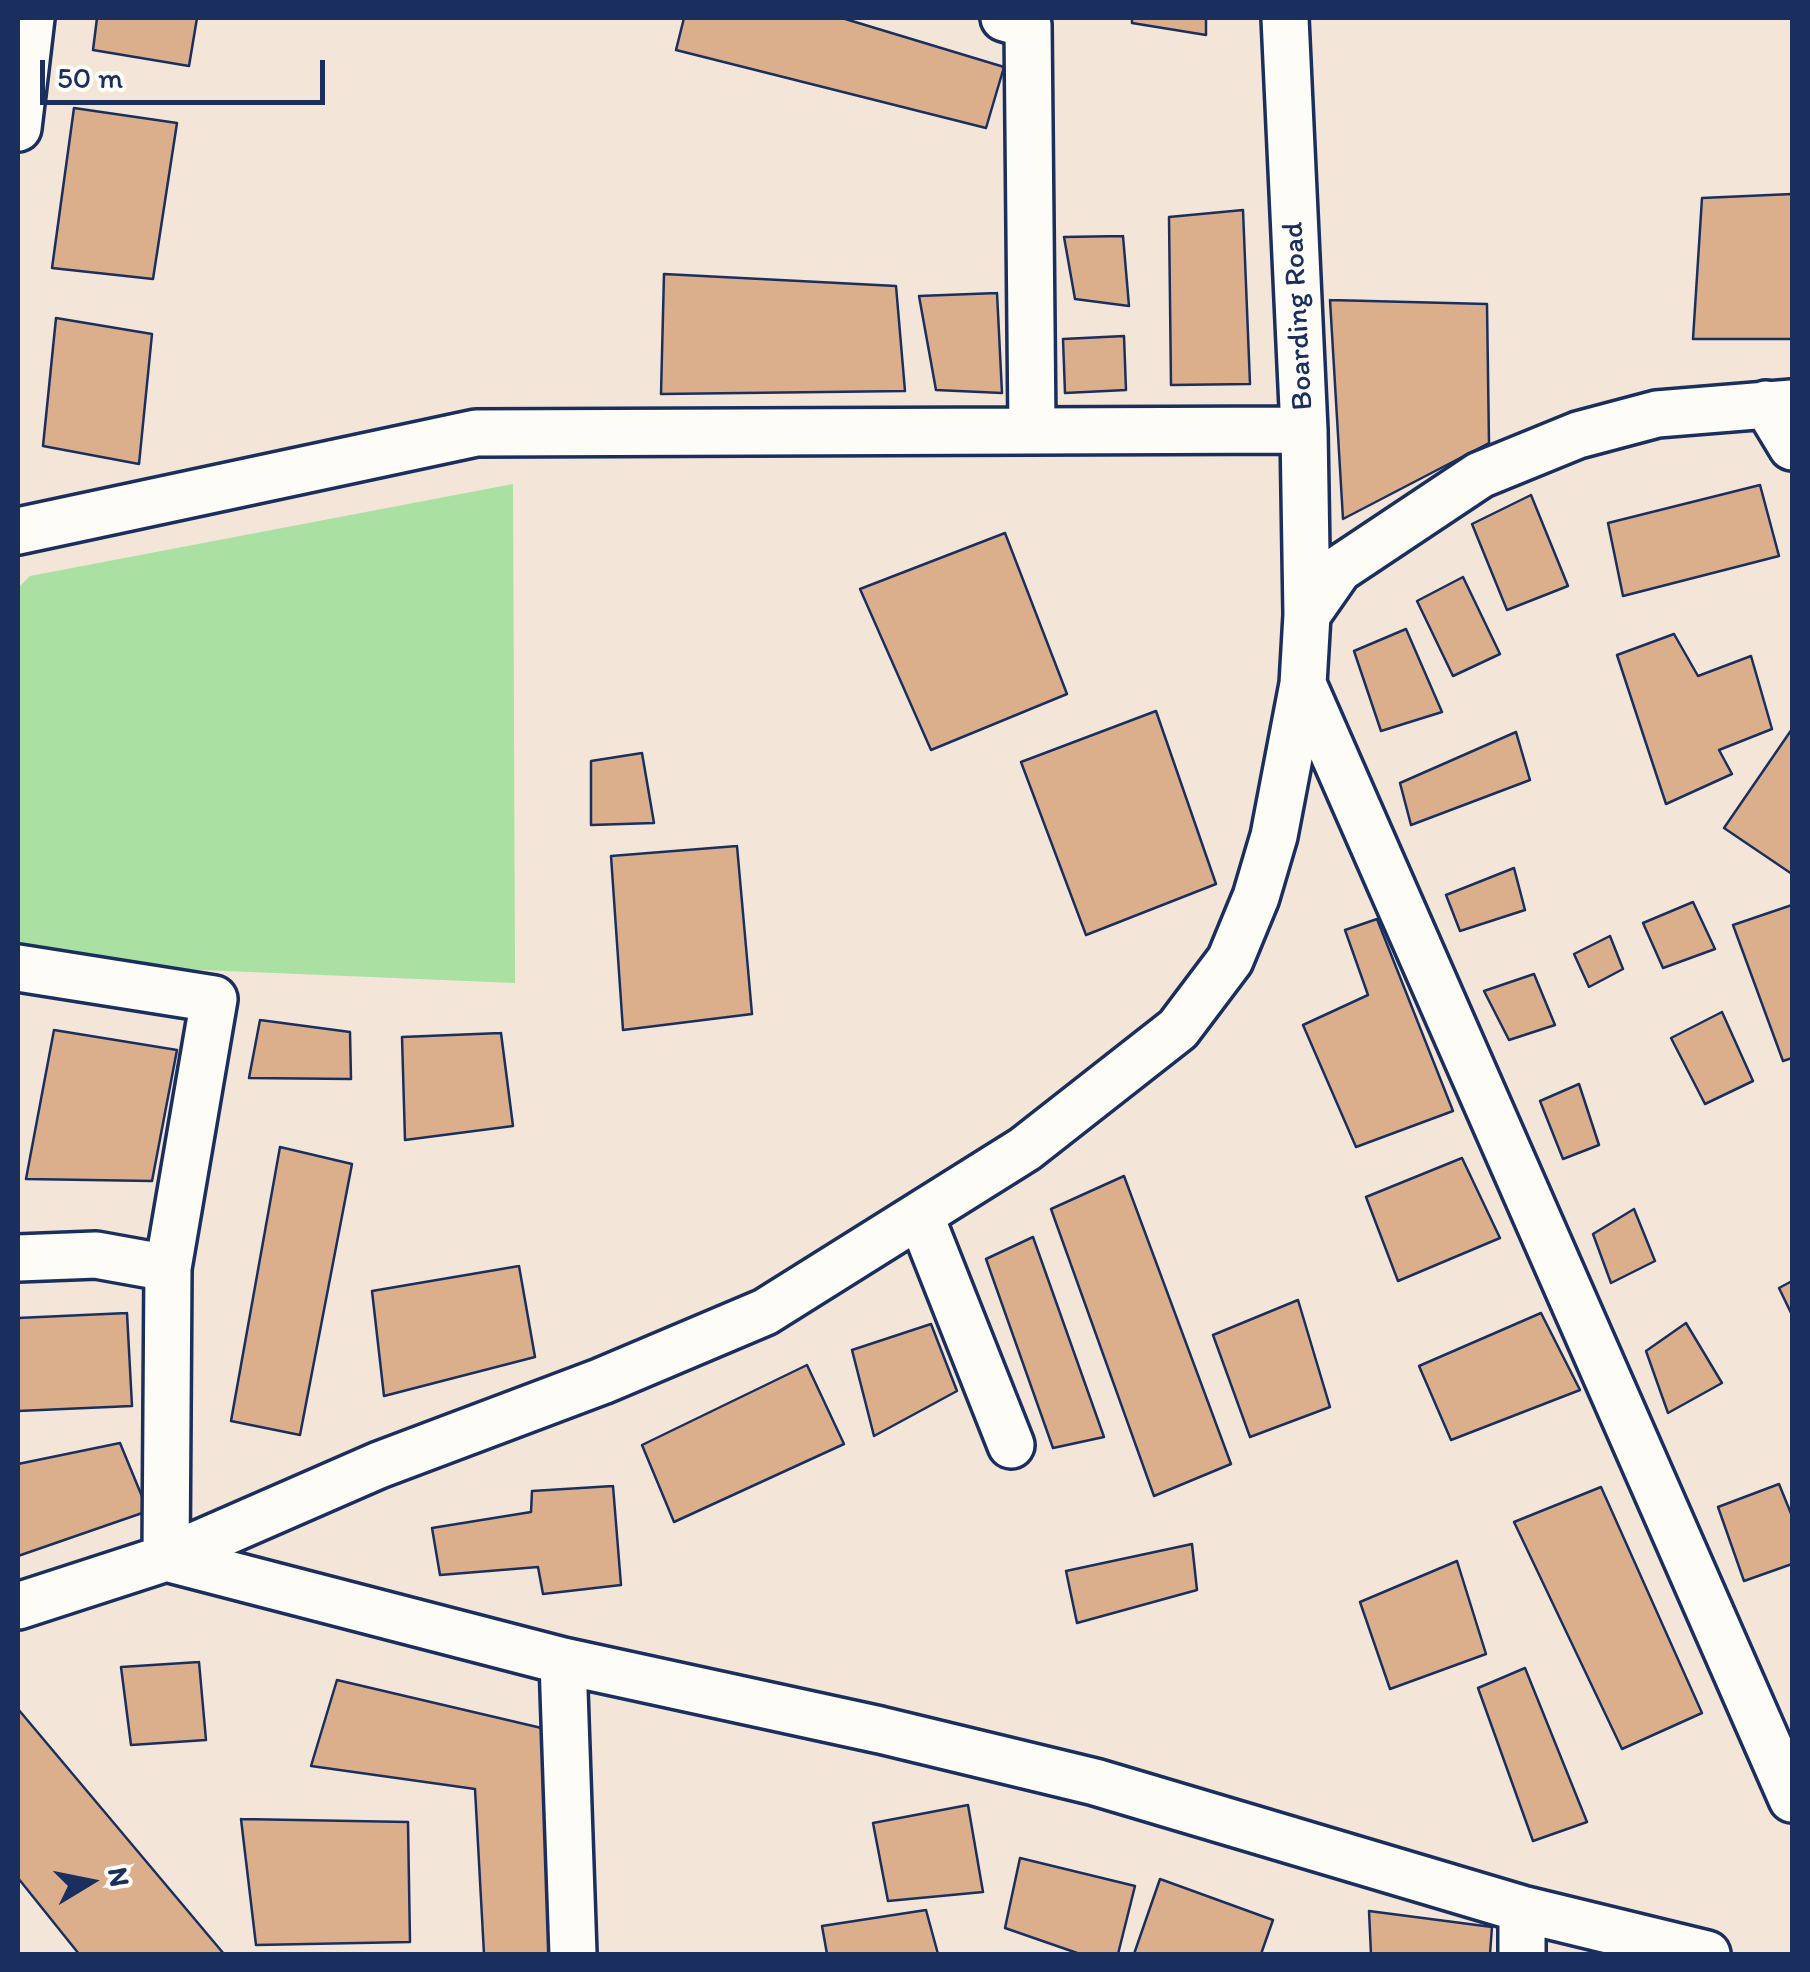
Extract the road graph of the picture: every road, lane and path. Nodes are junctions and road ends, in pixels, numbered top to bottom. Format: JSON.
{"nodes":[{"id":1,"x":31,"y":18,"type":"edge"},
{"id":2,"x":1004,"y":18,"type":"edge"},
{"id":3,"x":1286,"y":18,"type":"edge"},
{"id":4,"x":19,"y":102,"type":"edge"},
{"id":5,"x":1779,"y":403,"type":"edge"},
{"id":6,"x":1032,"y":428,"type":"junction"},
{"id":7,"x":1304,"y":430,"type":"junction"},
{"id":8,"x":1792,"y":447,"type":"edge"},
{"id":9,"x":18,"y":530,"type":"edge"},
{"id":10,"x":1306,"y":615,"type":"junction"},
{"id":11,"x":1303,"y":684,"type":"junction"},
{"id":12,"x":18,"y":968,"type":"edge"},
{"id":13,"x":920,"y":1215,"type":"junction"},
{"id":14,"x":18,"y":1258,"type":"edge"},
{"id":15,"x":168,"y":1268,"type":"junction"},
{"id":16,"x":1011,"y":1444,"type":"dead end"},
{"id":17,"x":166,"y":1558,"type":"junction"},
{"id":18,"x":18,"y":1606,"type":"edge"},
{"id":19,"x":563,"y":1661,"type":"junction"},
{"id":20,"x":1790,"y":1788,"type":"edge"},
{"id":21,"x":1522,"y":1909,"type":"junction"},
{"id":22,"x":572,"y":1954,"type":"edge"},
{"id":23,"x":1522,"y":1954,"type":"edge"},
{"id":24,"x":1707,"y":1954,"type":"edge"}],
"edges":[{"from":1,"to":4,"type":"street"},
{"from":2,"to":6,"type":"street"},
{"from":3,"to":7,"type":"street","name":"Boarding Road"},
{"from":5,"to":8,"type":"street"},
{"from":5,"to":10,"type":"street"},
{"from":6,"to":7,"type":"street"},
{"from":6,"to":9,"type":"street"},
{"from":7,"to":10,"type":"street","name":"Boarding Road"},
{"from":10,"to":11,"type":"street","name":"Boarding Road"},
{"from":11,"to":13,"type":"street","name":"Boarding Road"},
{"from":11,"to":20,"type":"street"},
{"from":12,"to":15,"type":"street"},
{"from":13,"to":16,"type":"street"},
{"from":13,"to":17,"type":"street","name":"Boarding Road"},
{"from":14,"to":15,"type":"street"},
{"from":15,"to":17,"type":"street"},
{"from":17,"to":18,"type":"street","name":"Boarding Road"},
{"from":17,"to":19,"type":"street"},
{"from":19,"to":21,"type":"street"},
{"from":19,"to":22,"type":"street"},
{"from":21,"to":23,"type":"street"},
{"from":21,"to":24,"type":"street"}]}
